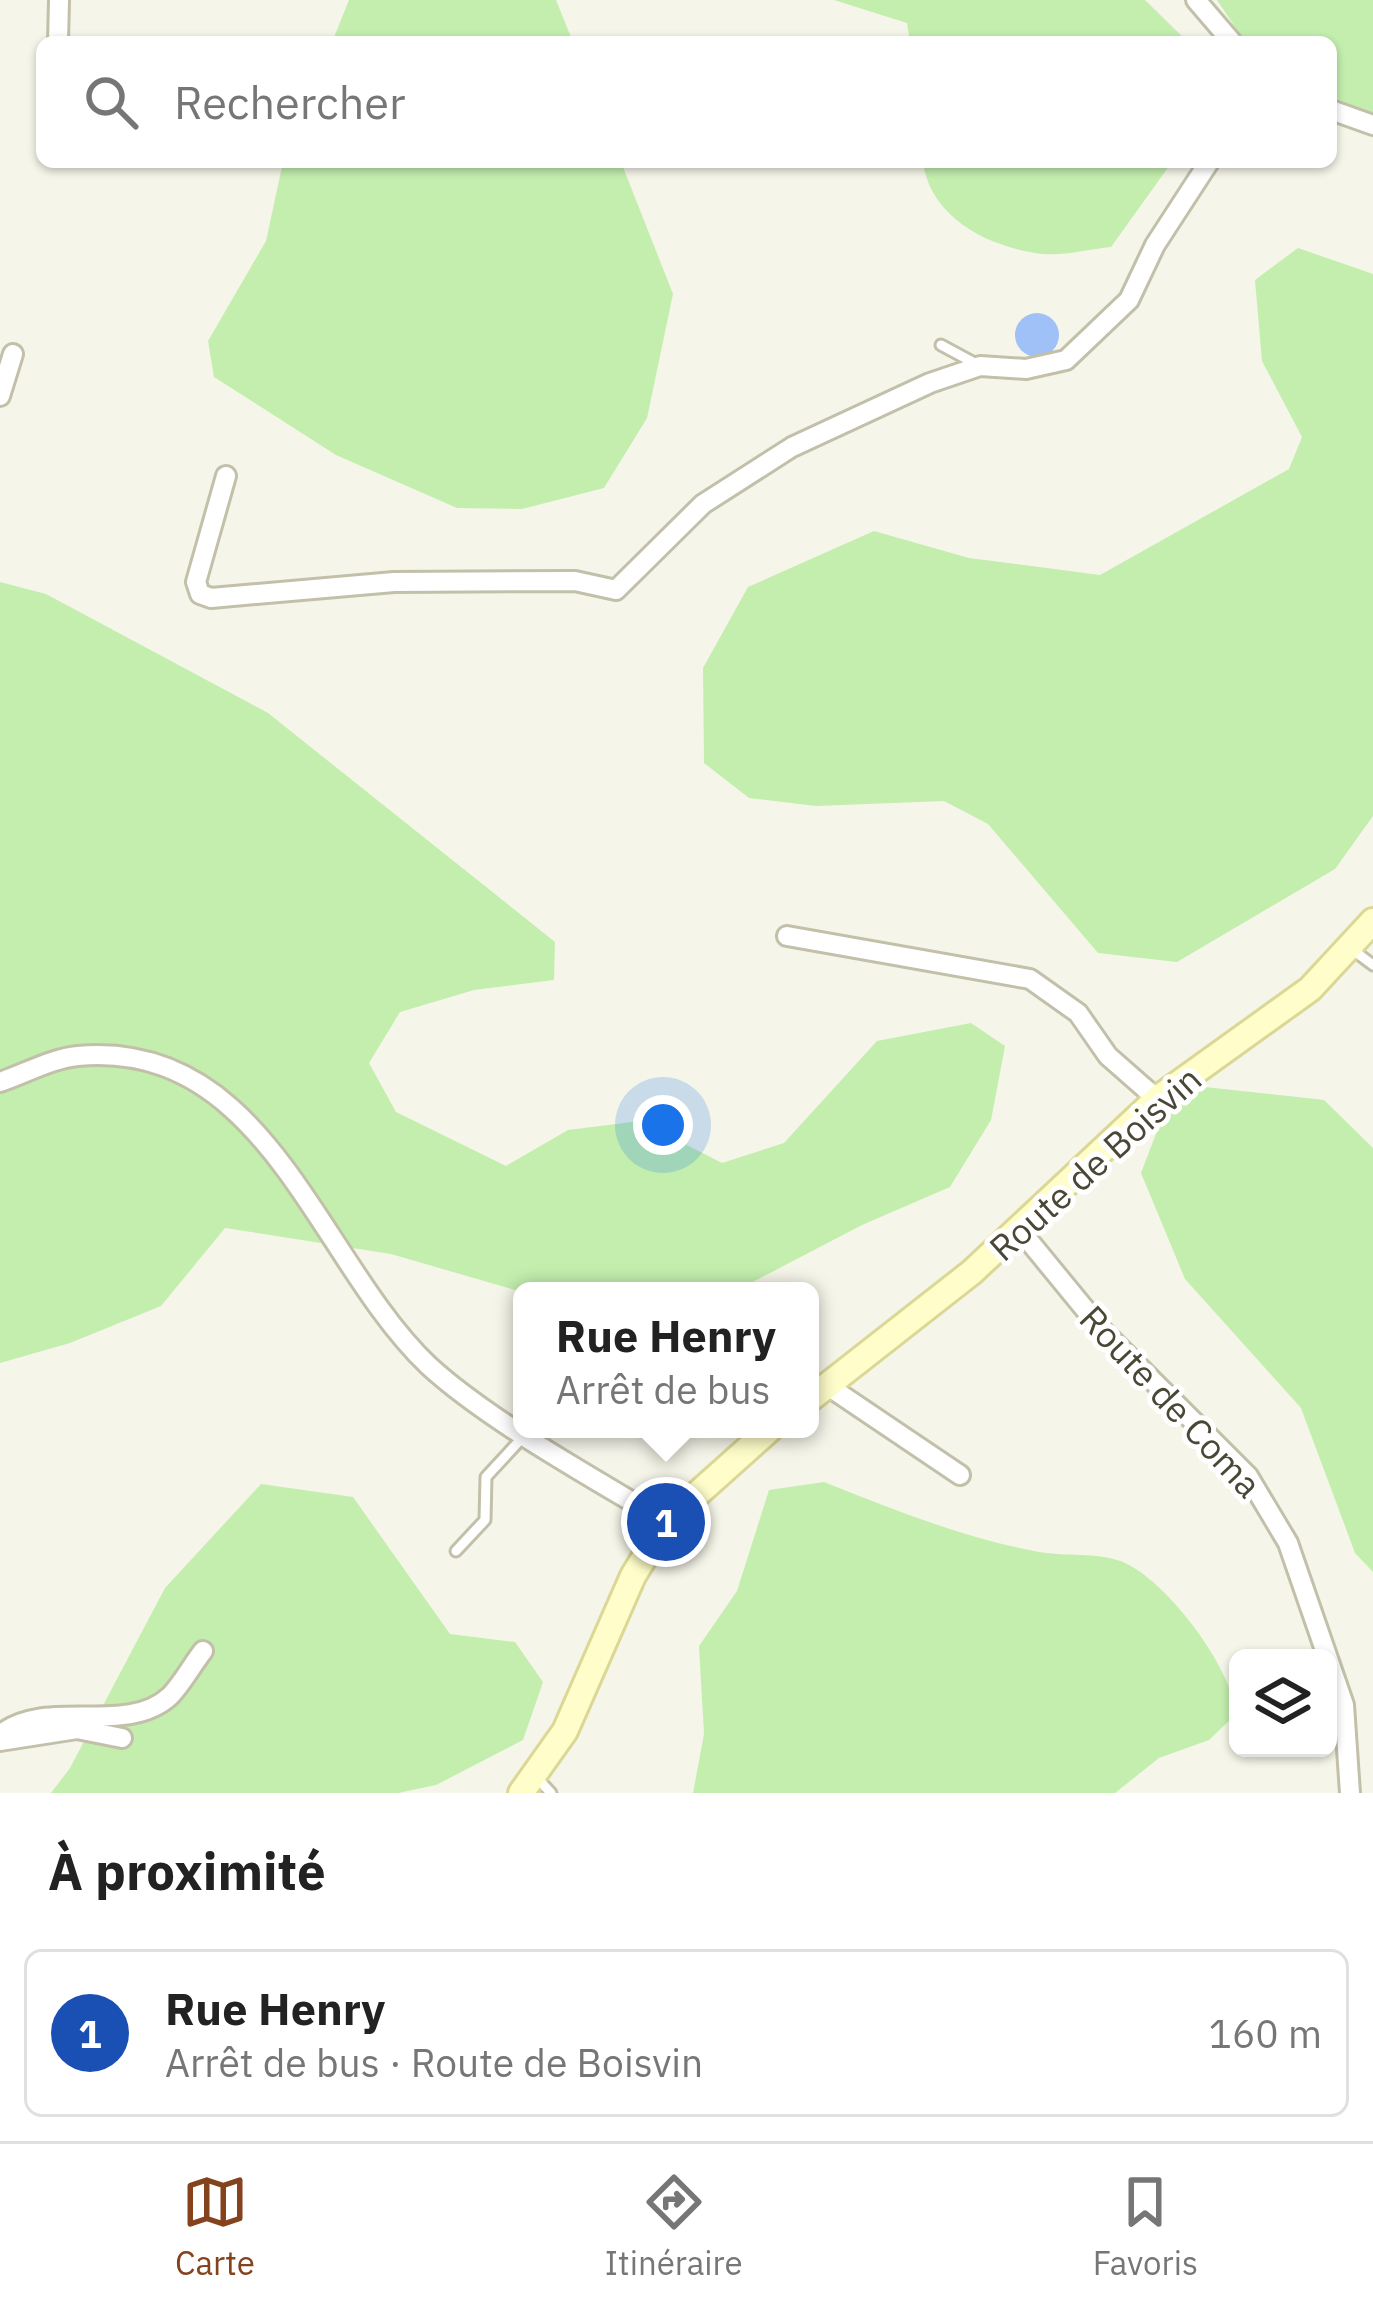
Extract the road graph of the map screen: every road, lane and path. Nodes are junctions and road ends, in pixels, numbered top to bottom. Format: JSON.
{"nodes":[{"id":1,"x":59,"y":0,"type":"edge"},
{"id":2,"x":1196,"y":0,"type":"edge"},
{"id":3,"x":58,"y":36,"type":"edge"},
{"id":4,"x":1227,"y":36,"type":"edge"},
{"id":5,"x":1337,"y":112,"type":"edge"},
{"id":6,"x":1373,"y":125,"type":"edge"},
{"id":7,"x":1205,"y":168,"type":"edge"},
{"id":8,"x":941,"y":345,"type":"dead end"},
{"id":9,"x":13,"y":354,"type":"dead end"},
{"id":10,"x":980,"y":366,"type":"junction"},
{"id":11,"x":0,"y":397,"type":"edge"},
{"id":12,"x":226,"y":476,"type":"dead end"},
{"id":13,"x":1373,"y":921,"type":"edge"},
{"id":14,"x":788,"y":936,"type":"dead end"},
{"id":15,"x":1349,"y":947,"type":"junction"},
{"id":16,"x":1373,"y":965,"type":"edge"},
{"id":17,"x":0,"y":1082,"type":"edge"},
{"id":18,"x":1157,"y":1099,"type":"junction"},
{"id":19,"x":1020,"y":1230,"type":"junction"},
{"id":20,"x":819,"y":1392,"type":"edge"},
{"id":21,"x":513,"y":1424,"type":"edge"},
{"id":22,"x":521,"y":1438,"type":"edge"},
{"id":23,"x":534,"y":1438,"type":"edge"},
{"id":24,"x":760,"y":1438,"type":"edge"},
{"id":25,"x":960,"y":1475,"type":"dead end"},
{"id":26,"x":666,"y":1522,"type":"junction"},
{"id":27,"x":456,"y":1551,"type":"dead end"},
{"id":28,"x":202,"y":1651,"type":"dead end"},
{"id":29,"x":0,"y":1738,"type":"edge"},
{"id":30,"x":122,"y":1738,"type":"dead end"},
{"id":31,"x":535,"y":1787,"type":"edge"},
{"id":32,"x":1350,"y":1793,"type":"edge"}],
"edges":[{"from":1,"to":3,"type":"street"},
{"from":2,"to":4,"type":"street"},
{"from":5,"to":6,"type":"street"},
{"from":7,"to":10,"type":"street"},
{"from":8,"to":10,"type":"lane"},
{"from":9,"to":11,"type":"street"},
{"from":10,"to":12,"type":"street"},
{"from":13,"to":15,"type":"main road","name":"Route de Boisvin"},
{"from":14,"to":18,"type":"street"},
{"from":15,"to":16,"type":"lane"},
{"from":15,"to":18,"type":"main road","name":"Route de Boisvin"},
{"from":17,"to":21,"type":"street"},
{"from":18,"to":19,"type":"main road","name":"Route de Boisvin"},
{"from":19,"to":20,"type":"main road","name":"Route de Boisvin"},
{"from":19,"to":32,"type":"street","name":"Route de Coma"},
{"from":20,"to":25,"type":"street"},
{"from":22,"to":27,"type":"lane"},
{"from":23,"to":26,"type":"street"},
{"from":24,"to":26,"type":"main road"},
{"from":26,"to":31,"type":"main road"},
{"from":28,"to":29,"type":"street"},
{"from":29,"to":30,"type":"street"}]}
